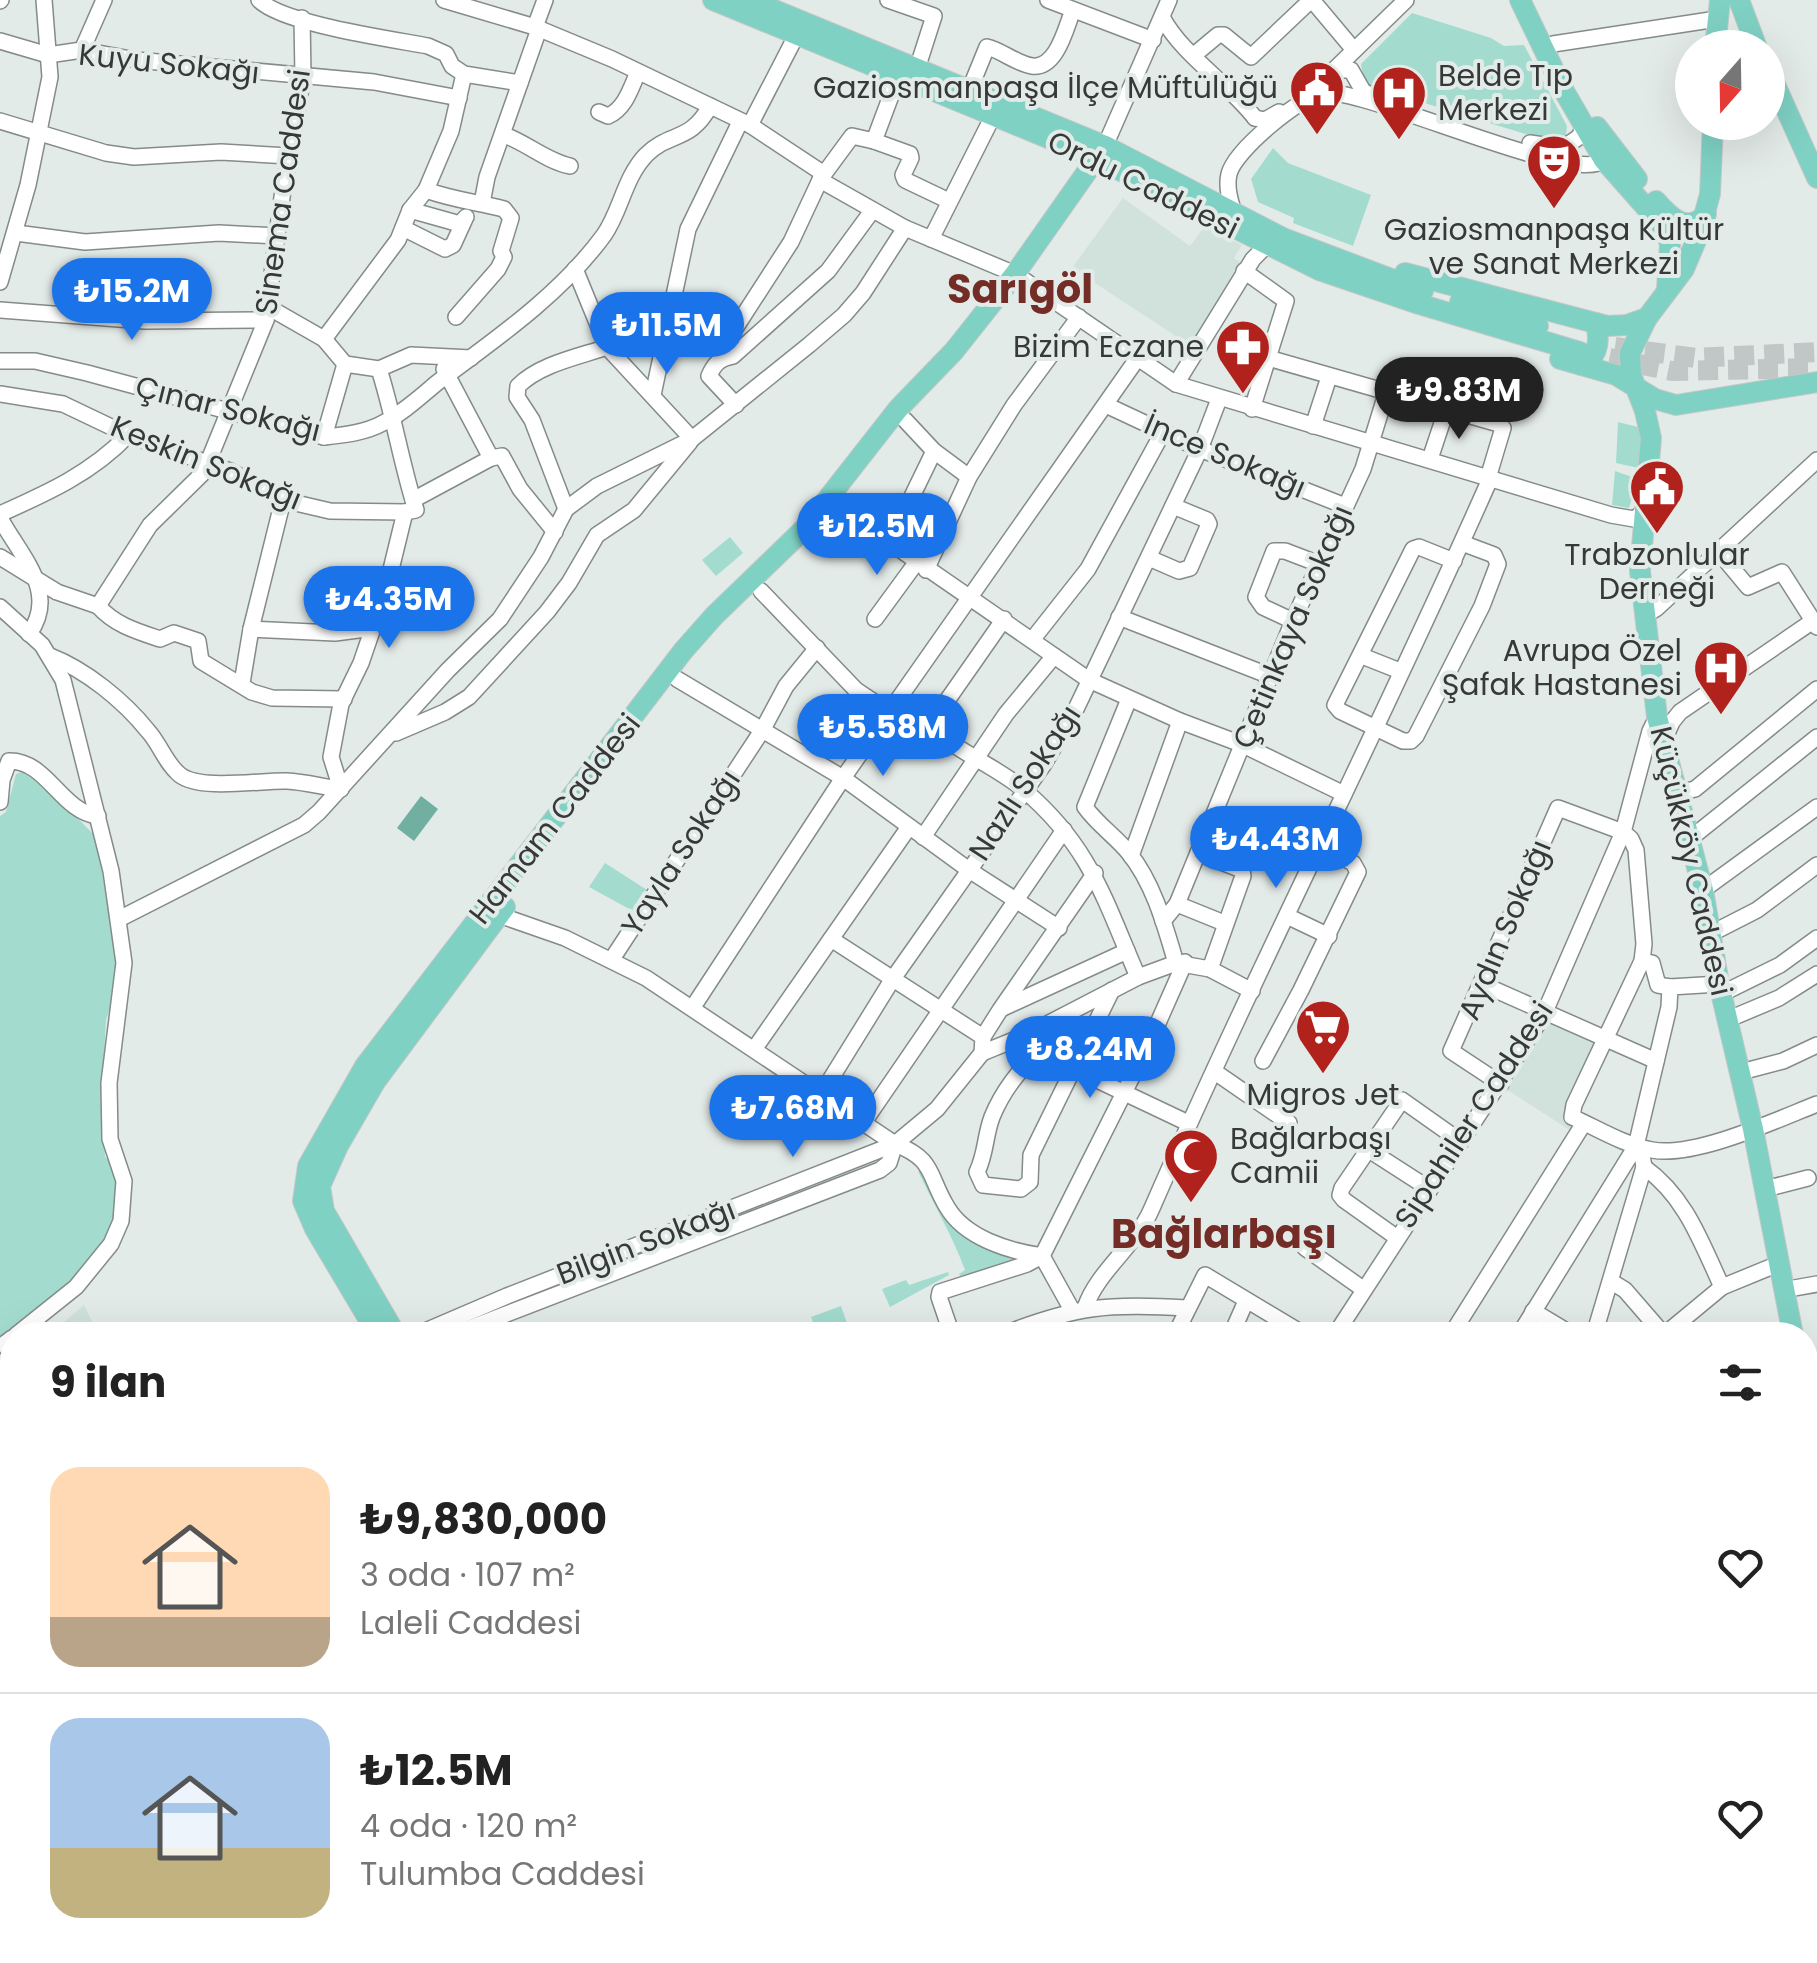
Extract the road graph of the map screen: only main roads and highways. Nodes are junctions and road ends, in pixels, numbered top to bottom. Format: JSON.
{"nodes":[{"id":1,"x":713,"y":0,"type":"edge"},
{"id":2,"x":752,"y":0,"type":"edge"},
{"id":3,"x":1520,"y":0,"type":"edge"},
{"id":4,"x":1528,"y":0,"type":"edge"},
{"id":5,"x":1739,"y":0,"type":"edge"},
{"id":6,"x":1751,"y":30,"type":"edge"},
{"id":7,"x":1548,"y":46,"type":"junction"},
{"id":8,"x":908,"y":73,"type":"junction"},
{"id":9,"x":1785,"y":102,"type":"joint"},
{"id":10,"x":1714,"y":140,"type":"edge"},
{"id":11,"x":1064,"y":146,"type":"junction"},
{"id":12,"x":1606,"y":150,"type":"junction"},
{"id":13,"x":1101,"y":152,"type":"junction"},
{"id":14,"x":1817,"y":154,"type":"edge"},
{"id":15,"x":1817,"y":178,"type":"edge"},
{"id":16,"x":1069,"y":197,"type":"junction"},
{"id":17,"x":1706,"y":214,"type":"junction"},
{"id":18,"x":1348,"y":273,"type":"junction"},
{"id":19,"x":1666,"y":296,"type":"junction"},
{"id":20,"x":1647,"y":318,"type":"junction"},
{"id":21,"x":1585,"y":345,"type":"junction"},
{"id":22,"x":954,"y":351,"type":"junction"},
{"id":23,"x":1817,"y":382,"type":"edge"},
{"id":24,"x":1634,"y":385,"type":"junction"},
{"id":25,"x":832,"y":502,"type":"junction"},
{"id":26,"x":672,"y":675,"type":"junction"},
{"id":27,"x":471,"y":940,"type":"junction"},
{"id":28,"x":370,"y":1322,"type":"edge"},
{"id":29,"x":388,"y":1322,"type":"edge"},
{"id":30,"x":1790,"y":1322,"type":"edge"}],
"edges":[{"from":1,"to":8,"type":"main road","name":"Ordu Caddesi"},
{"from":2,"to":8,"type":"main road","name":"Ordu Caddesi"},
{"from":3,"to":7,"type":"main road"},
{"from":4,"to":7,"type":"main road"},
{"from":5,"to":6,"type":"main road"},
{"from":7,"to":12,"type":"main road"},
{"from":7,"to":12,"type":"main road"},
{"from":8,"to":11,"type":"main road","name":"Ordu Caddesi"},
{"from":8,"to":13,"type":"main road","name":"Ordu Caddesi"},
{"from":9,"to":14,"type":"main road"},
{"from":9,"to":15,"type":"main road"},
{"from":10,"to":17,"type":"main road"},
{"from":11,"to":13,"type":"main road","name":"Ordu Caddesi"},
{"from":11,"to":16,"type":"main road"},
{"from":12,"to":17,"type":"main road"},
{"from":12,"to":19,"type":"main road"},
{"from":13,"to":16,"type":"main road","name":"Hamam Caddesi"},
{"from":13,"to":18,"type":"main road","name":"Ordu Caddesi"},
{"from":13,"to":18,"type":"main road","name":"Ordu Caddesi"},
{"from":16,"to":22,"type":"main road","name":"Hamam Caddesi"},
{"from":17,"to":19,"type":"main road"},
{"from":18,"to":21,"type":"main road","name":"Ordu Caddesi"},
{"from":18,"to":21,"type":"main road"},
{"from":19,"to":20,"type":"main road"},
{"from":20,"to":21,"type":"main road"},
{"from":20,"to":24,"type":"main road"},
{"from":21,"to":24,"type":"main road"},
{"from":22,"to":25,"type":"main road","name":"Hamam Caddesi"},
{"from":22,"to":25,"type":"main road","name":"Hamam Caddesi"},
{"from":23,"to":24,"type":"main road"},
{"from":24,"to":30,"type":"main road","name":"Küçükköy Caddesi"},
{"from":25,"to":26,"type":"main road","name":"Hamam Caddesi"},
{"from":25,"to":26,"type":"main road","name":"Hamam Caddesi"},
{"from":26,"to":27,"type":"main road","name":"Hamam Caddesi"},
{"from":27,"to":28,"type":"main road","name":"Hamam Caddesi"},
{"from":27,"to":29,"type":"main road","name":"Hamam Caddesi"}]}
